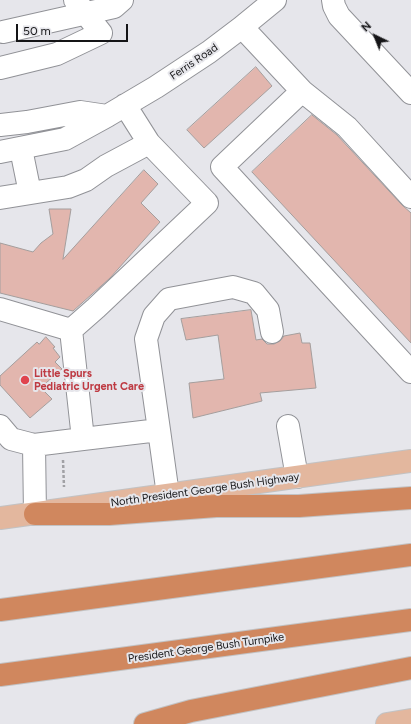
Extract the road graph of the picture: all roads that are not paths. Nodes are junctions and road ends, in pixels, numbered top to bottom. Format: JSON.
{"nodes":[{"id":1,"x":122,"y":0,"type":"edge"},
{"id":2,"x":275,"y":0,"type":"edge"},
{"id":3,"x":333,"y":0,"type":"edge"},
{"id":4,"x":81,"y":7,"type":"edge"},
{"id":5,"x":242,"y":27,"type":"junction"},
{"id":6,"x":3,"y":32,"type":"dead end"},
{"id":7,"x":0,"y":68,"type":"edge"},
{"id":8,"x":302,"y":91,"type":"junction"},
{"id":9,"x":411,"y":93,"type":"edge"},
{"id":10,"x":116,"y":111,"type":"junction"},
{"id":11,"x":0,"y":125,"type":"edge"},
{"id":12,"x":149,"y":143,"type":"junction"},
{"id":13,"x":10,"y":150,"type":"edge"},
{"id":14,"x":30,"y":193,"type":"junction"},
{"id":15,"x":411,"y":197,"type":"edge"},
{"id":16,"x":0,"y":198,"type":"edge"},
{"id":17,"x":0,"y":309,"type":"edge"},
{"id":18,"x":71,"y":330,"type":"junction"},
{"id":19,"x":272,"y":332,"type":"dead end"},
{"id":20,"x":411,"y":372,"type":"edge"},
{"id":21,"x":0,"y":426,"type":"edge"},
{"id":22,"x":288,"y":426,"type":"dead end"},
{"id":23,"x":159,"y":430,"type":"junction"},
{"id":24,"x":83,"y":439,"type":"junction"},
{"id":25,"x":34,"y":445,"type":"junction"},
{"id":26,"x":411,"y":461,"type":"edge"},
{"id":27,"x":297,"y":477,"type":"junction"},
{"id":28,"x":168,"y":494,"type":"junction"},
{"id":29,"x":411,"y":498,"type":"edge"},
{"id":30,"x":35,"y":514,"type":"junction"},
{"id":31,"x":0,"y":518,"type":"edge"},
{"id":32,"x":411,"y":555,"type":"edge"},
{"id":33,"x":0,"y":610,"type":"edge"},
{"id":34,"x":411,"y":620,"type":"edge"},
{"id":35,"x":411,"y":668,"type":"edge"},
{"id":36,"x":0,"y":675,"type":"edge"},
{"id":37,"x":411,"y":720,"type":"edge"},
{"id":38,"x":145,"y":724,"type":"edge"},
{"id":39,"x":387,"y":724,"type":"edge"}],
"edges":[{"from":1,"to":4,"type":"street"},
{"from":2,"to":5,"type":"street","name":"Ferris Road"},
{"from":3,"to":9,"type":"street"},
{"from":4,"to":6,"type":"street"},
{"from":4,"to":7,"type":"street"},
{"from":5,"to":8,"type":"street"},
{"from":5,"to":10,"type":"street","name":"Ferris Road"},
{"from":8,"to":15,"type":"street"},
{"from":8,"to":20,"type":"street"},
{"from":10,"to":11,"type":"street"},
{"from":10,"to":12,"type":"street"},
{"from":10,"to":13,"type":"street","name":"Ferris Road"},
{"from":12,"to":14,"type":"street"},
{"from":12,"to":18,"type":"street"},
{"from":13,"to":14,"type":"street"},
{"from":14,"to":16,"type":"street"},
{"from":17,"to":18,"type":"street"},
{"from":18,"to":24,"type":"street"},
{"from":19,"to":23,"type":"street"},
{"from":21,"to":25,"type":"street"},
{"from":22,"to":27,"type":"street"},
{"from":23,"to":24,"type":"street"},
{"from":23,"to":28,"type":"street"},
{"from":24,"to":25,"type":"street"},
{"from":25,"to":30,"type":"street"},
{"from":26,"to":27,"type":"main road","name":"North President George Bush Highway"},
{"from":27,"to":28,"type":"main road","name":"North President George Bush Highway"},
{"from":28,"to":30,"type":"main road","name":"North President George Bush Highway"},
{"from":29,"to":30,"type":"highway"},
{"from":30,"to":31,"type":"main road","name":"North President George Bush Highway"},
{"from":32,"to":33,"type":"highway"},
{"from":34,"to":36,"type":"highway","name":"President George Bush Turnpike"},
{"from":35,"to":38,"type":"highway"},
{"from":37,"to":39,"type":"main road"}]}
